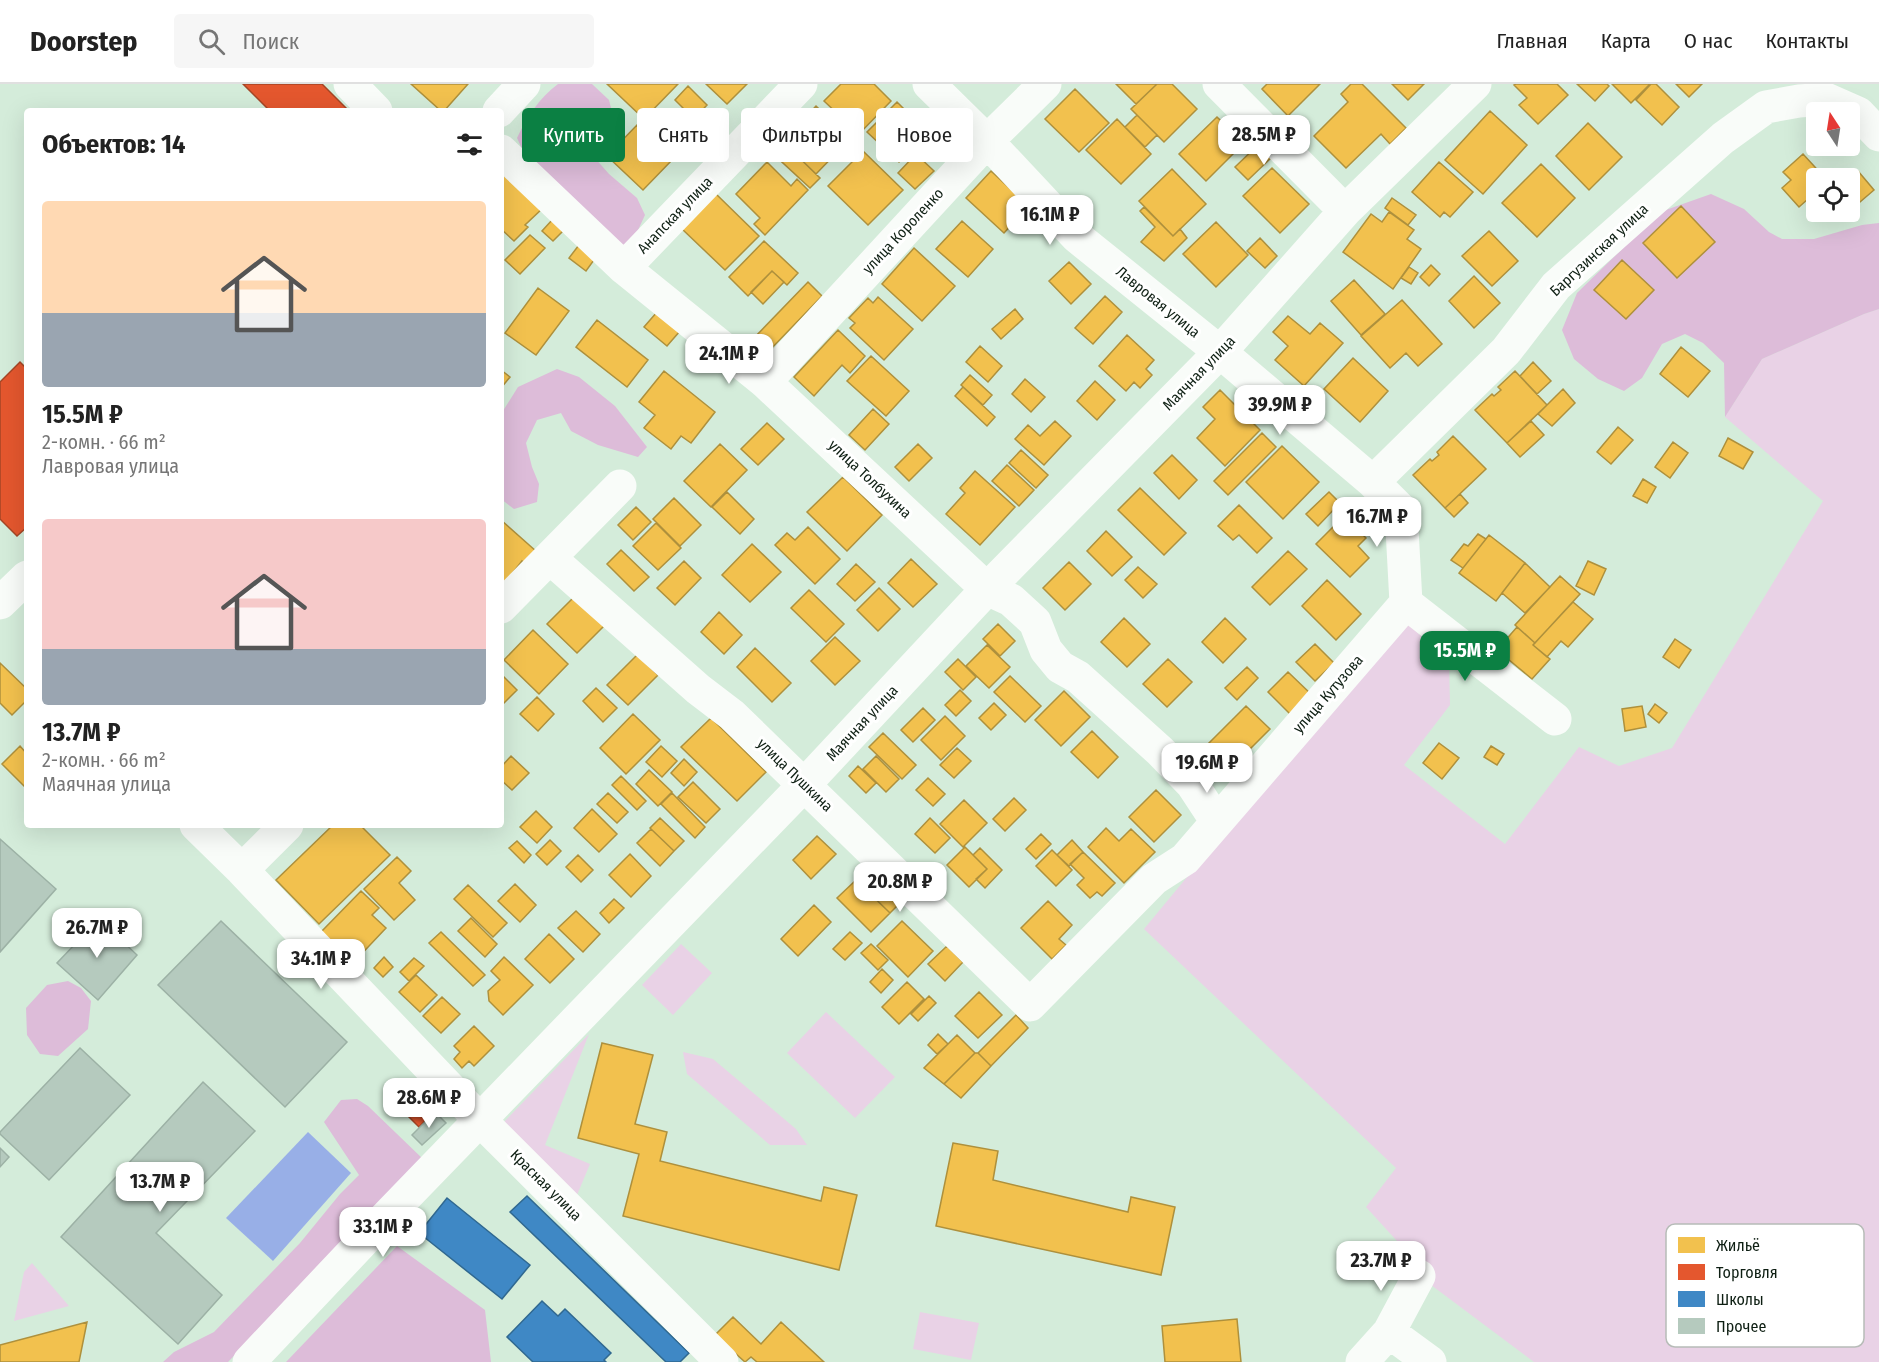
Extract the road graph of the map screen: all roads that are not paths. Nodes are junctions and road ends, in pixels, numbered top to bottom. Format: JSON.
{"nodes":[{"id":1,"x":350,"y":84,"type":"edge"},
{"id":2,"x":524,"y":84,"type":"edge"},
{"id":3,"x":801,"y":84,"type":"edge"},
{"id":4,"x":930,"y":84,"type":"edge"},
{"id":5,"x":1044,"y":84,"type":"edge"},
{"id":6,"x":1219,"y":84,"type":"edge"},
{"id":7,"x":1474,"y":84,"type":"edge"},
{"id":8,"x":373,"y":108,"type":"edge"},
{"id":9,"x":502,"y":108,"type":"edge"},
{"id":10,"x":1879,"y":135,"type":"edge"},
{"id":11,"x":987,"y":141,"type":"junction"},
{"id":12,"x":504,"y":155,"type":"edge"},
{"id":13,"x":1345,"y":211,"type":"junction"},
{"id":14,"x":624,"y":268,"type":"junction"},
{"id":15,"x":1220,"y":352,"type":"junction"},
{"id":16,"x":765,"y":382,"type":"junction"},
{"id":17,"x":1373,"y":482,"type":"junction"},
{"id":18,"x":620,"y":486,"type":"dead end"},
{"id":19,"x":549,"y":558,"type":"junction"},
{"id":20,"x":24,"y":580,"type":"edge"},
{"id":21,"x":987,"y":589,"type":"junction"},
{"id":22,"x":0,"y":603,"type":"edge"},
{"id":23,"x":1406,"y":603,"type":"junction"},
{"id":24,"x":504,"y":604,"type":"edge"},
{"id":25,"x":1555,"y":719,"type":"dead end"},
{"id":26,"x":805,"y":784,"type":"junction"},
{"id":27,"x":1217,"y":822,"type":"junction"},
{"id":28,"x":199,"y":828,"type":"edge"},
{"id":29,"x":283,"y":828,"type":"edge"},
{"id":30,"x":242,"y":870,"type":"junction"},
{"id":31,"x":1030,"y":1005,"type":"joint"},
{"id":32,"x":480,"y":1120,"type":"junction"},
{"id":33,"x":1419,"y":1276,"type":"dead end"},
{"id":34,"x":1389,"y":1332,"type":"junction"},
{"id":35,"x":249,"y":1362,"type":"edge"},
{"id":36,"x":722,"y":1362,"type":"edge"},
{"id":37,"x":1362,"y":1362,"type":"edge"},
{"id":38,"x":1430,"y":1362,"type":"edge"}],
"edges":[{"from":1,"to":8,"type":"street"},
{"from":2,"to":9,"type":"street"},
{"from":3,"to":14,"type":"street","name":"Анапская улица"},
{"from":4,"to":11,"type":"street","name":"Лавровая улица"},
{"from":5,"to":11,"type":"street","name":"улица Короленко"},
{"from":6,"to":13,"type":"street"},
{"from":7,"to":13,"type":"street","name":"Маячная улица"},
{"from":10,"to":17,"type":"street","name":"Баргузинская улица"},
{"from":11,"to":15,"type":"street","name":"Лавровая улица"},
{"from":11,"to":16,"type":"street","name":"улица Короленко"},
{"from":12,"to":14,"type":"street","name":"улица Толбухина"},
{"from":13,"to":15,"type":"street","name":"Маячная улица"},
{"from":14,"to":16,"type":"street","name":"улица Толбухина"},
{"from":15,"to":17,"type":"street","name":"Лавровая улица"},
{"from":15,"to":21,"type":"street","name":"Маячная улица"},
{"from":16,"to":21,"type":"street","name":"улица Толбухина"},
{"from":17,"to":23,"type":"street"},
{"from":18,"to":19,"type":"street"},
{"from":19,"to":24,"type":"street"},
{"from":19,"to":26,"type":"street","name":"улица Пушкина"},
{"from":20,"to":22,"type":"street"},
{"from":21,"to":26,"type":"street","name":"Маячная улица"},
{"from":21,"to":27,"type":"street","name":"улица Толбухина"},
{"from":23,"to":25,"type":"street"},
{"from":23,"to":27,"type":"street","name":"улица Кутузова"},
{"from":26,"to":31,"type":"street","name":"улица Пушкина"},
{"from":26,"to":32,"type":"street","name":"Маячная улица"},
{"from":27,"to":31,"type":"street","name":"улица Кутузова"},
{"from":28,"to":30,"type":"street","name":"Красная улица"},
{"from":29,"to":30,"type":"street"},
{"from":30,"to":32,"type":"street","name":"Красная улица"},
{"from":32,"to":35,"type":"street","name":"Маячная улица"},
{"from":32,"to":36,"type":"street","name":"Красная улица"},
{"from":33,"to":34,"type":"street"},
{"from":34,"to":37,"type":"street"},
{"from":34,"to":38,"type":"street"}]}
